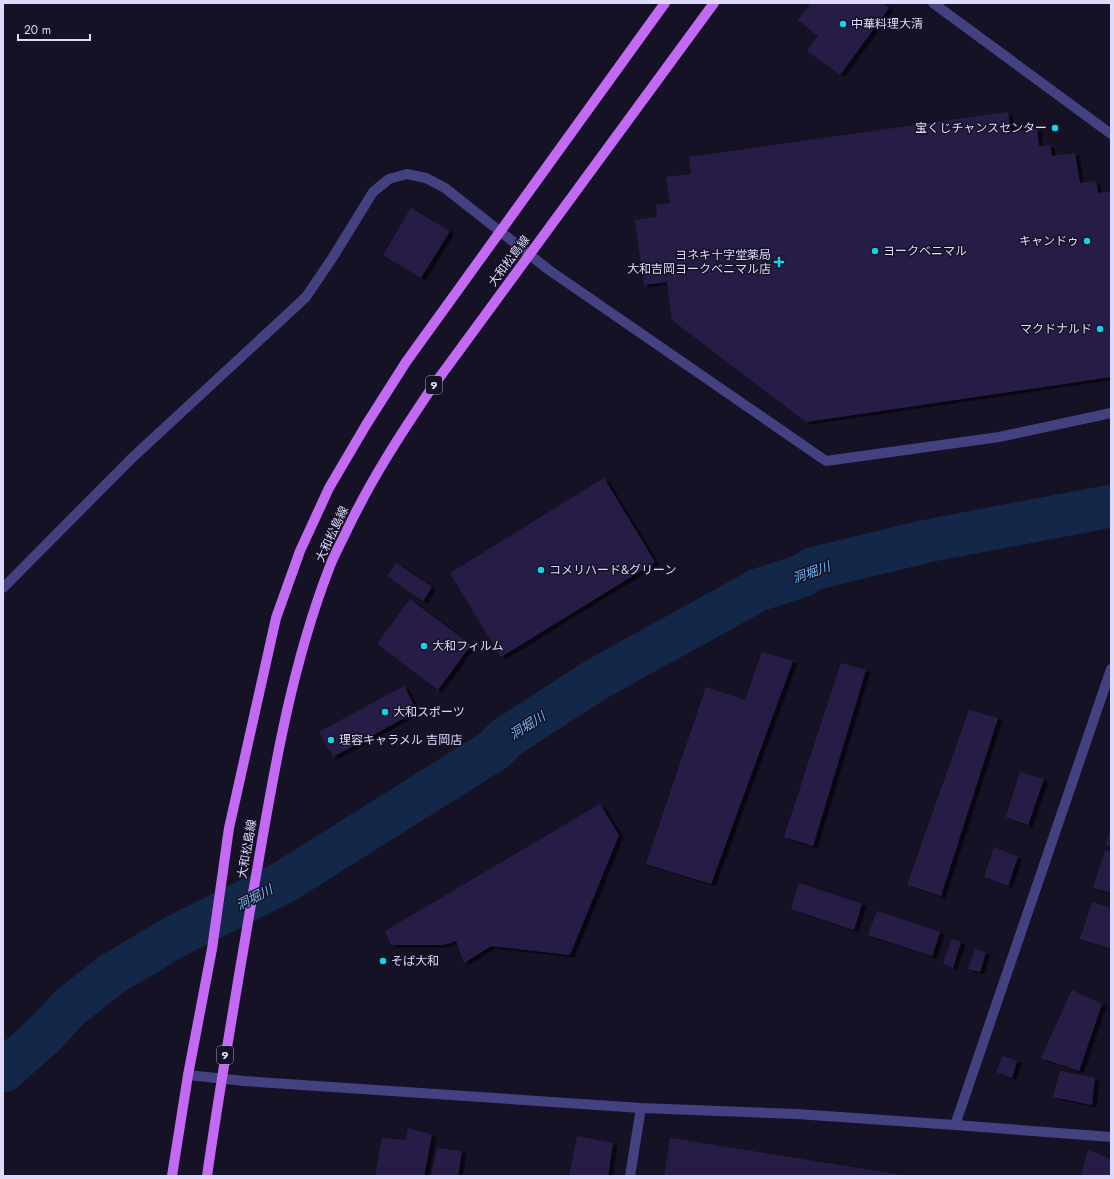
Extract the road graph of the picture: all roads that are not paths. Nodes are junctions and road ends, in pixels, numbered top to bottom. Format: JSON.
{"nodes":[{"id":1,"x":665,"y":3,"type":"edge"},
{"id":2,"x":714,"y":3,"type":"edge"},
{"id":3,"x":933,"y":3,"type":"edge"},
{"id":4,"x":1111,"y":134,"type":"edge"},
{"id":5,"x":500,"y":232,"type":"junction"},
{"id":6,"x":530,"y":256,"type":"junction"},
{"id":7,"x":1111,"y":413,"type":"edge"},
{"id":8,"x":3,"y":588,"type":"edge"},
{"id":9,"x":1111,"y":669,"type":"edge"},
{"id":10,"x":188,"y":1075,"type":"junction"},
{"id":11,"x":222,"y":1078,"type":"junction"},
{"id":12,"x":641,"y":1108,"type":"junction"},
{"id":13,"x":955,"y":1125,"type":"junction"},
{"id":14,"x":1111,"y":1137,"type":"edge"},
{"id":15,"x":172,"y":1176,"type":"edge"},
{"id":16,"x":207,"y":1176,"type":"edge"},
{"id":17,"x":630,"y":1176,"type":"edge"}],
"edges":[{"from":1,"to":5,"type":"main road","name":"大和松島線"},
{"from":2,"to":6,"type":"main road","name":"大和松島線","number":"9"},
{"from":3,"to":4,"type":"street"},
{"from":5,"to":6,"type":"street"},
{"from":5,"to":8,"type":"street"},
{"from":5,"to":10,"type":"main road","name":"大和松島線"},
{"from":6,"to":7,"type":"street"},
{"from":6,"to":11,"type":"main road","name":"大和松島線","number":"9"},
{"from":9,"to":13,"type":"street"},
{"from":10,"to":11,"type":"street"},
{"from":10,"to":15,"type":"main road","name":"大和松島線"},
{"from":11,"to":12,"type":"street"},
{"from":11,"to":16,"type":"main road","name":"大和松島線","number":"9"},
{"from":12,"to":13,"type":"street"},
{"from":12,"to":17,"type":"street"},
{"from":13,"to":14,"type":"street"}]}
